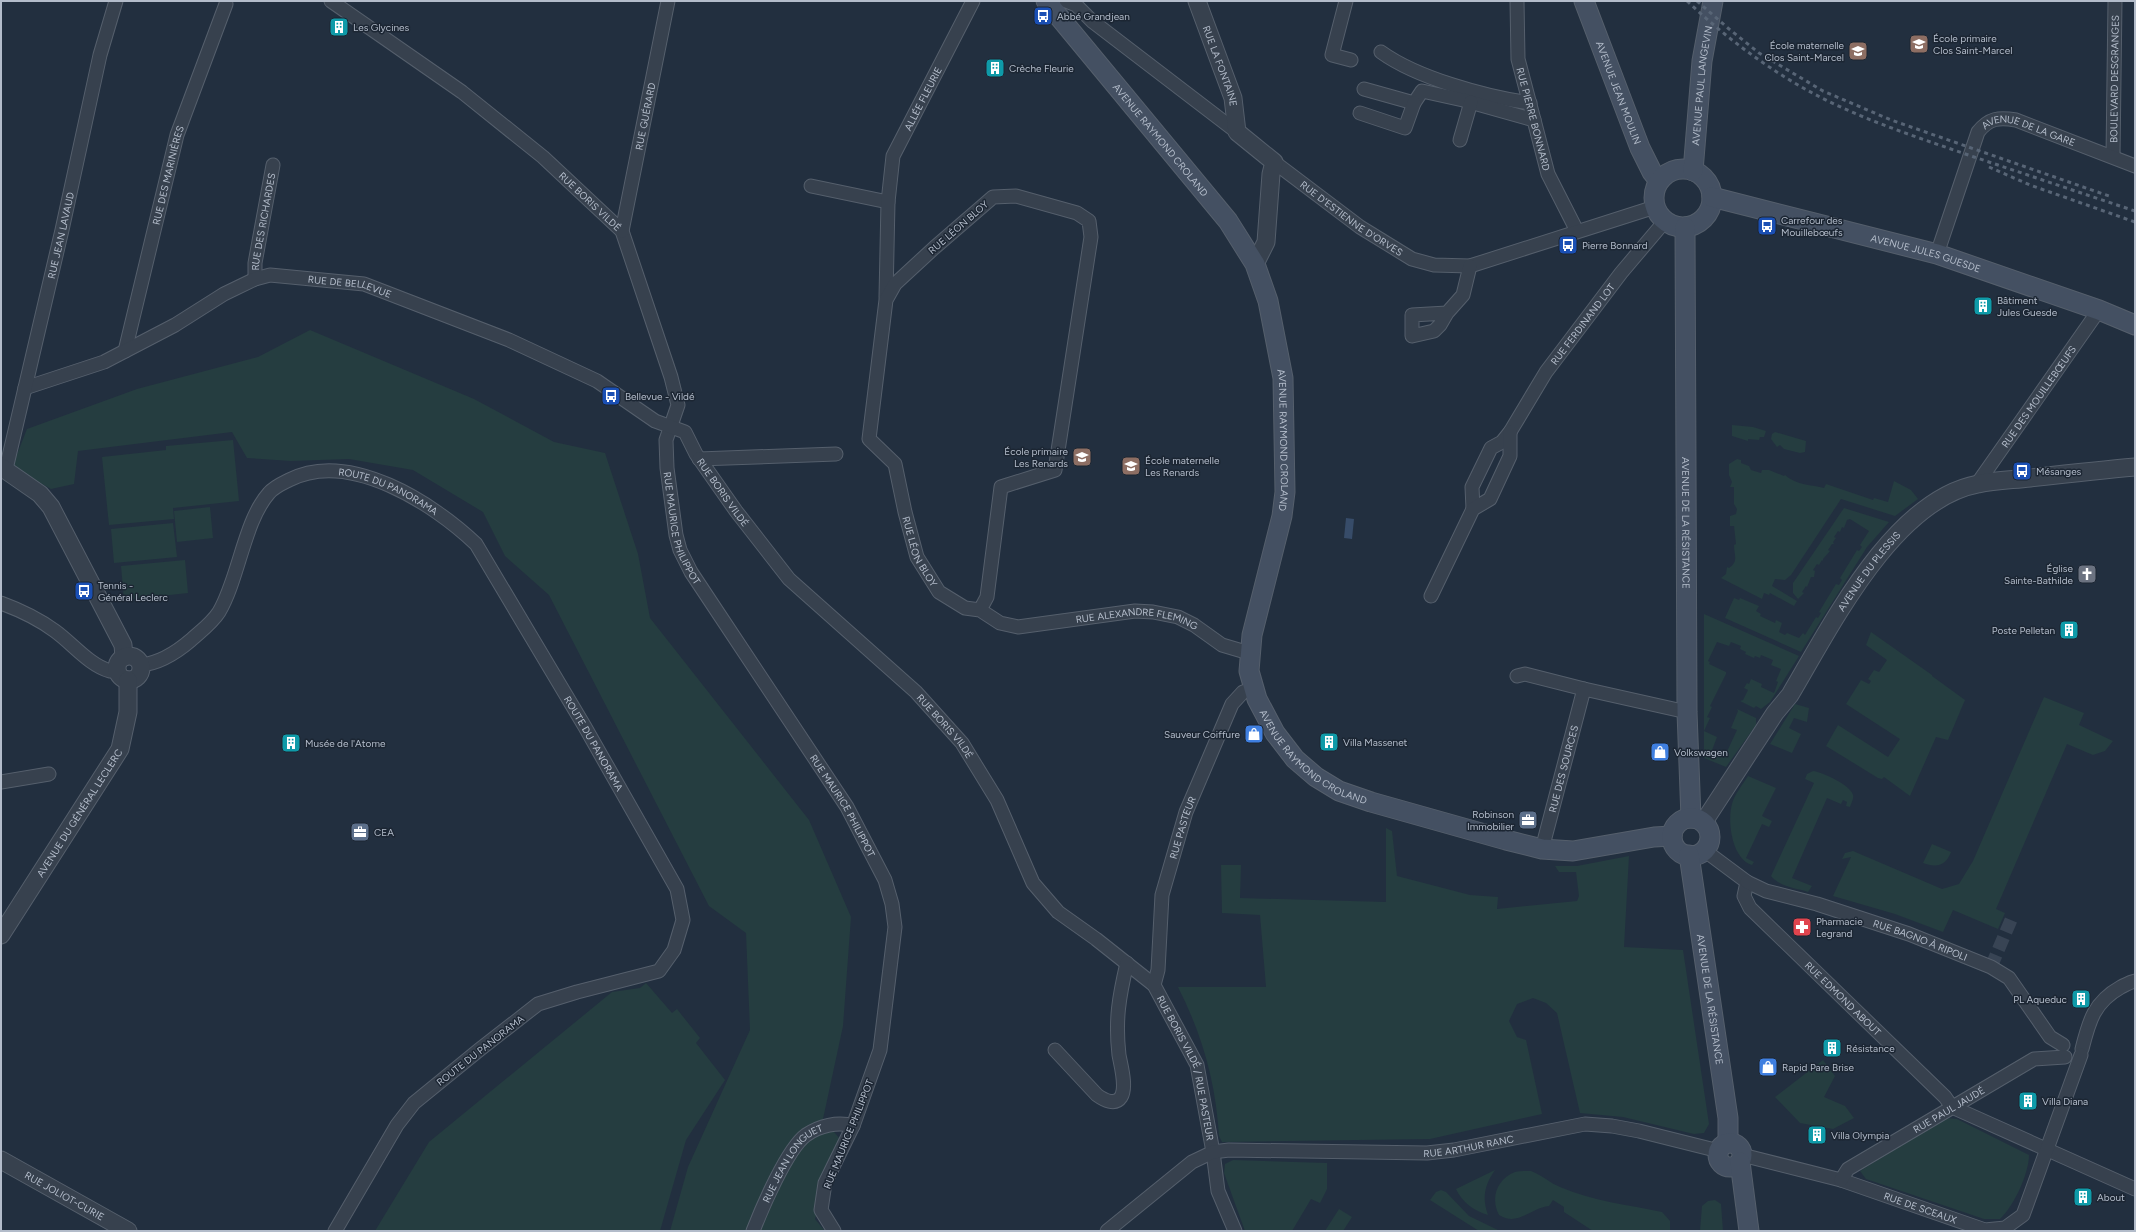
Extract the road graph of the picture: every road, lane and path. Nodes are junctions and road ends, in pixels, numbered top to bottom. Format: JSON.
{"nodes":[{"id":1,"x":116,"y":1,"type":"edge"},
{"id":2,"x":331,"y":1,"type":"edge"},
{"id":3,"x":668,"y":1,"type":"edge"},
{"id":4,"x":973,"y":1,"type":"edge"},
{"id":5,"x":1046,"y":1,"type":"edge"},
{"id":6,"x":1197,"y":1,"type":"edge"},
{"id":7,"x":1346,"y":1,"type":"edge"},
{"id":8,"x":1517,"y":1,"type":"edge"},
{"id":9,"x":1584,"y":1,"type":"edge"},
{"id":10,"x":1712,"y":1,"type":"edge"},
{"id":11,"x":2115,"y":1,"type":"edge"},
{"id":12,"x":226,"y":4,"type":"dead end"},
{"id":13,"x":1063,"y":10,"type":"edge"},
{"id":14,"x":1092,"y":21,"type":"junction"},
{"id":15,"x":1381,"y":52,"type":"dead end"},
{"id":16,"x":1351,"y":60,"type":"dead end"},
{"id":17,"x":1364,"y":89,"type":"dead end"},
{"id":18,"x":1471,"y":102,"type":"junction"},
{"id":19,"x":1414,"y":103,"type":"junction"},
{"id":20,"x":1530,"y":103,"type":"junction"},
{"id":21,"x":1360,"y":113,"type":"dead end"},
{"id":22,"x":1534,"y":120,"type":"junction"},
{"id":23,"x":1236,"y":132,"type":"junction"},
{"id":24,"x":1460,"y":140,"type":"dead end"},
{"id":25,"x":2113,"y":156,"type":"junction"},
{"id":26,"x":1274,"y":162,"type":"junction"},
{"id":27,"x":273,"y":165,"type":"dead end"},
{"id":28,"x":2135,"y":166,"type":"edge"},
{"id":29,"x":1693,"y":171,"type":"junction"},
{"id":30,"x":1659,"y":181,"type":"junction"},
{"id":31,"x":811,"y":186,"type":"dead end"},
{"id":32,"x":1712,"y":197,"type":"junction"},
{"id":33,"x":888,"y":202,"type":"junction"},
{"id":34,"x":1660,"y":214,"type":"junction"},
{"id":35,"x":1685,"y":227,"type":"junction"},
{"id":36,"x":622,"y":231,"type":"junction"},
{"id":37,"x":1577,"y":231,"type":"junction"},
{"id":38,"x":1937,"y":254,"type":"junction"},
{"id":39,"x":1255,"y":264,"type":"junction"},
{"id":40,"x":1470,"y":266,"type":"junction"},
{"id":41,"x":254,"y":279,"type":"junction"},
{"id":42,"x":886,"y":300,"type":"junction"},
{"id":43,"x":2099,"y":310,"type":"junction"},
{"id":44,"x":1447,"y":313,"type":"dead end"},
{"id":45,"x":2135,"y":325,"type":"edge"},
{"id":46,"x":125,"y":351,"type":"junction"},
{"id":47,"x":25,"y":388,"type":"junction"},
{"id":48,"x":670,"y":426,"type":"junction"},
{"id":49,"x":1510,"y":432,"type":"junction"},
{"id":50,"x":836,"y":454,"type":"dead end"},
{"id":51,"x":699,"y":459,"type":"junction"},
{"id":52,"x":2135,"y":467,"type":"edge"},
{"id":53,"x":3,"y":468,"type":"edge"},
{"id":54,"x":1977,"y":484,"type":"junction"},
{"id":55,"x":1473,"y":509,"type":"junction"},
{"id":56,"x":1431,"y":596,"type":"dead end"},
{"id":57,"x":1,"y":603,"type":"edge"},
{"id":58,"x":980,"y":610,"type":"junction"},
{"id":59,"x":1249,"y":653,"type":"junction"},
{"id":60,"x":120,"y":662,"type":"junction"},
{"id":61,"x":141,"y":665,"type":"junction"},
{"id":62,"x":1517,"y":676,"type":"dead end"},
{"id":63,"x":128,"y":680,"type":"junction"},
{"id":64,"x":1254,"y":688,"type":"junction"},
{"id":65,"x":1584,"y":689,"type":"junction"},
{"id":66,"x":1687,"y":712,"type":"junction"},
{"id":67,"x":49,"y":774,"type":"dead end"},
{"id":68,"x":1,"y":782,"type":"edge"},
{"id":69,"x":1697,"y":820,"type":"junction"},
{"id":70,"x":1672,"y":836,"type":"junction"},
{"id":71,"x":1542,"y":849,"type":"junction"},
{"id":72,"x":1696,"y":853,"type":"junction"},
{"id":73,"x":1747,"y":882,"type":"junction"},
{"id":74,"x":1,"y":935,"type":"edge"},
{"id":75,"x":1127,"y":963,"type":"junction"},
{"id":76,"x":2134,"y":981,"type":"edge"},
{"id":77,"x":1154,"y":985,"type":"junction"},
{"id":78,"x":1055,"y":1050,"type":"dead end"},
{"id":79,"x":2064,"y":1051,"type":"junction"},
{"id":80,"x":2082,"y":1052,"type":"junction"},
{"id":81,"x":1952,"y":1107,"type":"junction"},
{"id":82,"x":853,"y":1126,"type":"junction"},
{"id":83,"x":2045,"y":1150,"type":"junction"},
{"id":84,"x":1213,"y":1152,"type":"junction"},
{"id":85,"x":1732,"y":1156,"type":"junction"},
{"id":86,"x":1,"y":1160,"type":"edge"},
{"id":87,"x":1841,"y":1180,"type":"junction"},
{"id":88,"x":2135,"y":1189,"type":"edge"},
{"id":89,"x":128,"y":1231,"type":"edge"},
{"id":90,"x":335,"y":1231,"type":"edge"},
{"id":91,"x":753,"y":1231,"type":"edge"},
{"id":92,"x":834,"y":1231,"type":"edge"},
{"id":93,"x":1107,"y":1231,"type":"edge"},
{"id":94,"x":1235,"y":1231,"type":"edge"},
{"id":95,"x":1736,"y":1231,"type":"edge"},
{"id":96,"x":1749,"y":1231,"type":"edge"}],
"edges":[{"from":1,"to":47,"type":"street","name":"RUE JEAN LAVAUD"},
{"from":2,"to":36,"type":"street","name":"RUE BORIS VILDÉ"},
{"from":3,"to":36,"type":"street","name":"RUE GUÉRARD"},
{"from":4,"to":33,"type":"street","name":"ALLÉE FLEURIE"},
{"from":5,"to":13,"type":"main road","name":"AVENUE RAYMOND CROLAND"},
{"from":6,"to":23,"type":"street","name":"RUE LA FONTAINE"},
{"from":7,"to":16,"type":"street"},
{"from":8,"to":20,"type":"street","name":"RUE PIERRE BONNARD"},
{"from":9,"to":30,"type":"main road","name":"AVENUE JEAN MOULIN"},
{"from":10,"to":29,"type":"main road","name":"AVENUE PAUL LANGEVIN"},
{"from":11,"to":25,"type":"street","name":"BOULEVARD DESGRANGES"},
{"from":12,"to":46,"type":"street","name":"RUE DES MARINIÈRES"},
{"from":13,"to":14,"type":"street","name":"RUE D'ESTIENNE D'ORVES"},
{"from":13,"to":14,"type":"street","name":"RUE D'ESTIENNE D'ORVES"},
{"from":13,"to":39,"type":"main road","name":"AVENUE RAYMOND CROLAND"},
{"from":14,"to":23,"type":"street","name":"RUE D'ESTIENNE D'ORVES"},
{"from":15,"to":20,"type":"street"},
{"from":17,"to":19,"type":"street"},
{"from":18,"to":19,"type":"street"},
{"from":18,"to":22,"type":"street"},
{"from":18,"to":24,"type":"street"},
{"from":19,"to":21,"type":"street"},
{"from":20,"to":22,"type":"street","name":"RUE PIERRE BONNARD"},
{"from":22,"to":37,"type":"street","name":"RUE PIERRE BONNARD"},
{"from":23,"to":26,"type":"street","name":"RUE D'ESTIENNE D'ORVES"},
{"from":25,"to":28,"type":"street","name":"AVENUE DE LA GARE"},
{"from":25,"to":38,"type":"street","name":"AVENUE DE LA GARE"},
{"from":26,"to":39,"type":"street"},
{"from":26,"to":40,"type":"street","name":"RUE D'ESTIENNE D'ORVES"},
{"from":27,"to":41,"type":"street","name":"RUE DES RICHARDES"},
{"from":29,"to":30,"type":"main road"},
{"from":29,"to":32,"type":"main road"},
{"from":30,"to":34,"type":"main road"},
{"from":31,"to":33,"type":"street"},
{"from":32,"to":35,"type":"main road"},
{"from":32,"to":38,"type":"main road","name":"AVENUE JULES GUESDE"},
{"from":33,"to":42,"type":"street","name":"ALLÉE FLEURIE"},
{"from":34,"to":35,"type":"main road"},
{"from":34,"to":37,"type":"street","name":"RUE D'ESTIENNE D'ORVES"},
{"from":34,"to":49,"type":"street","name":"RUE FERDINAND LOT"},
{"from":35,"to":66,"type":"main road","name":"AVENUE DE LA RÉSISTANCE"},
{"from":36,"to":48,"type":"street","name":"RUE BORIS VILDÉ"},
{"from":37,"to":40,"type":"street","name":"RUE D'ESTIENNE D'ORVES"},
{"from":38,"to":43,"type":"main road","name":"AVENUE JULES GUESDE"},
{"from":39,"to":59,"type":"main road","name":"AVENUE RAYMOND CROLAND"},
{"from":40,"to":44,"type":"street"},
{"from":41,"to":46,"type":"street","name":"RUE DE BELLEVUE"},
{"from":41,"to":48,"type":"street","name":"RUE DE BELLEVUE"},
{"from":42,"to":58,"type":"street","name":"RUE LÉON BLOY"},
{"from":42,"to":58,"type":"street","name":"RUE LÉON BLOY"},
{"from":43,"to":45,"type":"main road","name":"AVENUE JULES GUESDE"},
{"from":43,"to":54,"type":"street","name":"RUE DES MOUILLEBŒUFS"},
{"from":46,"to":47,"type":"street","name":"RUE DE BELLEVUE"},
{"from":47,"to":53,"type":"street","name":"RUE JEAN LAVAUD"},
{"from":48,"to":51,"type":"street","name":"RUE BORIS VILDÉ"},
{"from":48,"to":82,"type":"street","name":"RUE MAURICE PHILIPPOT"},
{"from":49,"to":55,"type":"street","name":"RUE FERDINAND LOT"},
{"from":49,"to":55,"type":"street"},
{"from":50,"to":51,"type":"street"},
{"from":51,"to":75,"type":"street","name":"RUE BORIS VILDÉ"},
{"from":52,"to":54,"type":"street","name":"AVENUE DU PLESSIS"},
{"from":53,"to":60,"type":"street"},
{"from":54,"to":69,"type":"street","name":"AVENUE DU PLESSIS"},
{"from":55,"to":56,"type":"street","name":"RUE FERDINAND LOT"},
{"from":57,"to":60,"type":"street"},
{"from":58,"to":59,"type":"street","name":"RUE ALEXANDRE FLEMING"},
{"from":59,"to":64,"type":"main road","name":"AVENUE RAYMOND CROLAND"},
{"from":60,"to":61,"type":"street"},
{"from":60,"to":63,"type":"street"},
{"from":61,"to":63,"type":"street"},
{"from":61,"to":90,"type":"street","name":"ROUTE DU PANORAMA"},
{"from":62,"to":65,"type":"street"},
{"from":63,"to":74,"type":"street","name":"AVENUE DU GÉNÉRAL LECLERC"},
{"from":64,"to":71,"type":"main road","name":"AVENUE RAYMOND CROLAND"},
{"from":64,"to":77,"type":"street","name":"RUE PASTEUR"},
{"from":65,"to":66,"type":"street"},
{"from":65,"to":71,"type":"street","name":"RUE DES SOURCES"},
{"from":66,"to":69,"type":"main road","name":"AVENUE DE LA RÉSISTANCE"},
{"from":67,"to":68,"type":"street"},
{"from":69,"to":70,"type":"main road"},
{"from":69,"to":72,"type":"main road"},
{"from":70,"to":71,"type":"main road","name":"AVENUE RAYMOND CROLAND"},
{"from":70,"to":72,"type":"main road"},
{"from":72,"to":73,"type":"street"},
{"from":72,"to":85,"type":"main road","name":"AVENUE DE LA RÉSISTANCE"},
{"from":73,"to":79,"type":"street","name":"RUE BAGNO À RIPOLI"},
{"from":73,"to":81,"type":"street","name":"RUE EDMOND ABOUT"},
{"from":75,"to":77,"type":"street","name":"RUE BORIS VILDÉ"},
{"from":75,"to":78,"type":"street"},
{"from":76,"to":80,"type":"street","name":"RUE DE SCEAUX"},
{"from":77,"to":84,"type":"street","name":"RUE BORIS VILDÉ / RUE PASTEUR"},
{"from":79,"to":80,"type":"street"},
{"from":79,"to":80,"type":"street"},
{"from":79,"to":81,"type":"street","name":"RUE PAUL JAUDÉ"},
{"from":80,"to":83,"type":"street","name":"RUE DE SCEAUX"},
{"from":81,"to":83,"type":"street","name":"RUE EDMOND ABOUT"},
{"from":81,"to":87,"type":"street","name":"RUE PAUL JAUDÉ"},
{"from":82,"to":91,"type":"street","name":"RUE JEAN LONGUET"},
{"from":82,"to":92,"type":"street","name":"RUE MAURICE PHILIPPOT"},
{"from":83,"to":87,"type":"street","name":"RUE DE SCEAUX"},
{"from":83,"to":88,"type":"street","name":"RUE EDMOND ABOUT"},
{"from":84,"to":85,"type":"street","name":"RUE ARTHUR RANC"},
{"from":84,"to":93,"type":"street","name":"RUE ARTHUR RANC"},
{"from":84,"to":94,"type":"street","name":"RUE BORIS VILDÉ / RUE PASTEUR"},
{"from":85,"to":87,"type":"street","name":"RUE DE SCEAUX"},
{"from":85,"to":95,"type":"main road","name":"AVENUE DE LA RÉSISTANCE"},
{"from":85,"to":96,"type":"main road","name":"AVENUE DE LA RÉSISTANCE"},
{"from":86,"to":89,"type":"street","name":"RUE JOLIOT-CURIE"}]}
